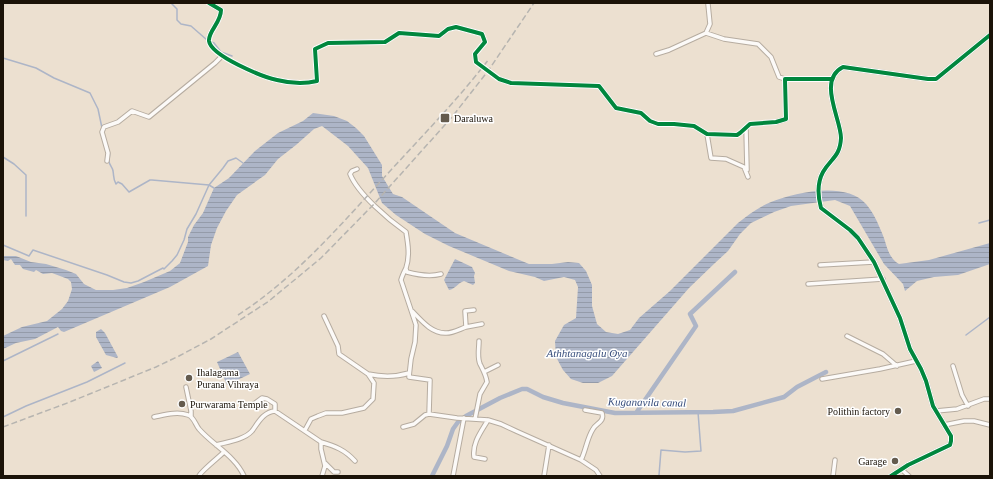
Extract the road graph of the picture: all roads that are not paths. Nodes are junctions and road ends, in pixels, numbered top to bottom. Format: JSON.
{"nodes":[{"id":1,"x":210,"y":3,"type":"edge"},
{"id":2,"x":708,"y":4,"type":"edge"},
{"id":3,"x":706,"y":33,"type":"junction"},
{"id":4,"x":990,"y":35,"type":"edge"},
{"id":5,"x":656,"y":54,"type":"dead end"},
{"id":6,"x":222,"y":56,"type":"junction"},
{"id":7,"x":785,"y":79,"type":"junction"},
{"id":8,"x":832,"y":79,"type":"junction"},
{"id":9,"x":746,"y":128,"type":"junction"},
{"id":10,"x":707,"y":134,"type":"junction"},
{"id":11,"x":107,"y":161,"type":"dead end"},
{"id":12,"x":357,"y":169,"type":"dead end"},
{"id":13,"x":874,"y":262,"type":"junction"},
{"id":14,"x":820,"y":265,"type":"dead end"},
{"id":15,"x":406,"y":269,"type":"junction"},
{"id":16,"x":441,"y":274,"type":"dead end"},
{"id":17,"x":883,"y":279,"type":"junction"},
{"id":18,"x":808,"y":284,"type":"dead end"},
{"id":19,"x":411,"y":310,"type":"junction"},
{"id":20,"x":474,"y":310,"type":"dead end"},
{"id":21,"x":324,"y":316,"type":"dead end"},
{"id":22,"x":482,"y":324,"type":"dead end"},
{"id":23,"x":466,"y":327,"type":"junction"},
{"id":24,"x":847,"y":336,"type":"dead end"},
{"id":25,"x":479,"y":341,"type":"dead end"},
{"id":26,"x":916,"y":361,"type":"junction"},
{"id":27,"x":498,"y":365,"type":"dead end"},
{"id":28,"x":897,"y":366,"type":"junction"},
{"id":29,"x":953,"y":366,"type":"dead end"},
{"id":30,"x":484,"y":372,"type":"junction"},
{"id":31,"x":409,"y":373,"type":"junction"},
{"id":32,"x":368,"y":374,"type":"junction"},
{"id":33,"x":822,"y":379,"type":"dead end"},
{"id":34,"x":186,"y":387,"type":"dead end"},
{"id":35,"x":990,"y":399,"type":"edge"},
{"id":36,"x":254,"y":404,"type":"dead end"},
{"id":37,"x":968,"y":406,"type":"junction"},
{"id":38,"x":585,"y":410,"type":"dead end"},
{"id":39,"x":275,"y":411,"type":"junction"},
{"id":40,"x":936,"y":411,"type":"junction"},
{"id":41,"x":429,"y":414,"type":"junction"},
{"id":42,"x":191,"y":416,"type":"junction"},
{"id":43,"x":154,"y":417,"type":"dead end"},
{"id":44,"x":464,"y":418,"type":"junction"},
{"id":45,"x":475,"y":419,"type":"junction"},
{"id":46,"x":488,"y":420,"type":"junction"},
{"id":47,"x":944,"y":425,"type":"junction"},
{"id":48,"x":990,"y":425,"type":"edge"},
{"id":49,"x":403,"y":427,"type":"dead end"},
{"id":50,"x":305,"y":430,"type":"junction"},
{"id":51,"x":321,"y":442,"type":"junction"},
{"id":52,"x":216,"y":445,"type":"junction"},
{"id":53,"x":549,"y":445,"type":"junction"},
{"id":54,"x":224,"y":452,"type":"junction"},
{"id":55,"x":485,"y":459,"type":"dead end"},
{"id":56,"x":581,"y":460,"type":"junction"},
{"id":57,"x":835,"y":460,"type":"dead end"},
{"id":58,"x":324,"y":462,"type":"junction"},
{"id":59,"x":355,"y":462,"type":"dead end"},
{"id":60,"x":901,"y":469,"type":"junction"},
{"id":61,"x":338,"y":472,"type":"dead end"},
{"id":62,"x":200,"y":474,"type":"edge"},
{"id":63,"x":244,"y":476,"type":"edge"},
{"id":64,"x":322,"y":476,"type":"edge"},
{"id":65,"x":453,"y":476,"type":"edge"},
{"id":66,"x":544,"y":476,"type":"edge"},
{"id":67,"x":600,"y":476,"type":"edge"},
{"id":68,"x":833,"y":476,"type":"edge"},
{"id":69,"x":891,"y":476,"type":"edge"},
{"id":70,"x":909,"y":476,"type":"edge"}],
"edges":[{"from":1,"to":6,"type":"street","bridge":true},
{"from":2,"to":3,"type":"street"},
{"from":3,"to":5,"type":"street"},
{"from":3,"to":7,"type":"street"},
{"from":4,"to":8,"type":"street"},
{"from":6,"to":10,"type":"street","bridge":true},
{"from":6,"to":11,"type":"street"},
{"from":7,"to":8,"type":"street","bridge":true},
{"from":7,"to":9,"type":"street","bridge":true},
{"from":8,"to":13,"type":"street"},
{"from":9,"to":10,"type":"street","bridge":true},
{"from":9,"to":10,"type":"street"},
{"from":12,"to":15,"type":"street"},
{"from":13,"to":14,"type":"street"},
{"from":13,"to":17,"type":"street"},
{"from":15,"to":16,"type":"street"},
{"from":15,"to":19,"type":"street"},
{"from":17,"to":18,"type":"street"},
{"from":17,"to":26,"type":"street"},
{"from":19,"to":23,"type":"street"},
{"from":19,"to":31,"type":"street"},
{"from":20,"to":23,"type":"street"},
{"from":21,"to":32,"type":"street"},
{"from":22,"to":23,"type":"street"},
{"from":24,"to":28,"type":"street"},
{"from":25,"to":30,"type":"street"},
{"from":26,"to":28,"type":"street"},
{"from":26,"to":40,"type":"street"},
{"from":27,"to":30,"type":"street"},
{"from":28,"to":33,"type":"street"},
{"from":29,"to":37,"type":"street"},
{"from":30,"to":45,"type":"street"},
{"from":31,"to":32,"type":"street"},
{"from":31,"to":41,"type":"street"},
{"from":32,"to":50,"type":"street"},
{"from":34,"to":42,"type":"street"},
{"from":35,"to":37,"type":"street"},
{"from":36,"to":39,"type":"street"},
{"from":37,"to":40,"type":"street"},
{"from":38,"to":56,"type":"street"},
{"from":39,"to":50,"type":"street"},
{"from":39,"to":52,"type":"street"},
{"from":40,"to":47,"type":"street"},
{"from":41,"to":44,"type":"street"},
{"from":41,"to":49,"type":"street"},
{"from":42,"to":43,"type":"street"},
{"from":42,"to":52,"type":"street"},
{"from":44,"to":45,"type":"street"},
{"from":44,"to":65,"type":"street"},
{"from":45,"to":46,"type":"street"},
{"from":46,"to":53,"type":"street"},
{"from":46,"to":55,"type":"street"},
{"from":47,"to":48,"type":"street"},
{"from":47,"to":60,"type":"street"},
{"from":50,"to":51,"type":"street"},
{"from":51,"to":58,"type":"street"},
{"from":51,"to":59,"type":"street"},
{"from":52,"to":54,"type":"street"},
{"from":53,"to":56,"type":"street"},
{"from":53,"to":66,"type":"street"},
{"from":54,"to":62,"type":"street"},
{"from":54,"to":63,"type":"street"},
{"from":56,"to":67,"type":"street"},
{"from":57,"to":68,"type":"street"},
{"from":58,"to":61,"type":"street"},
{"from":58,"to":64,"type":"street"},
{"from":60,"to":69,"type":"street"},
{"from":60,"to":70,"type":"street"}]}
